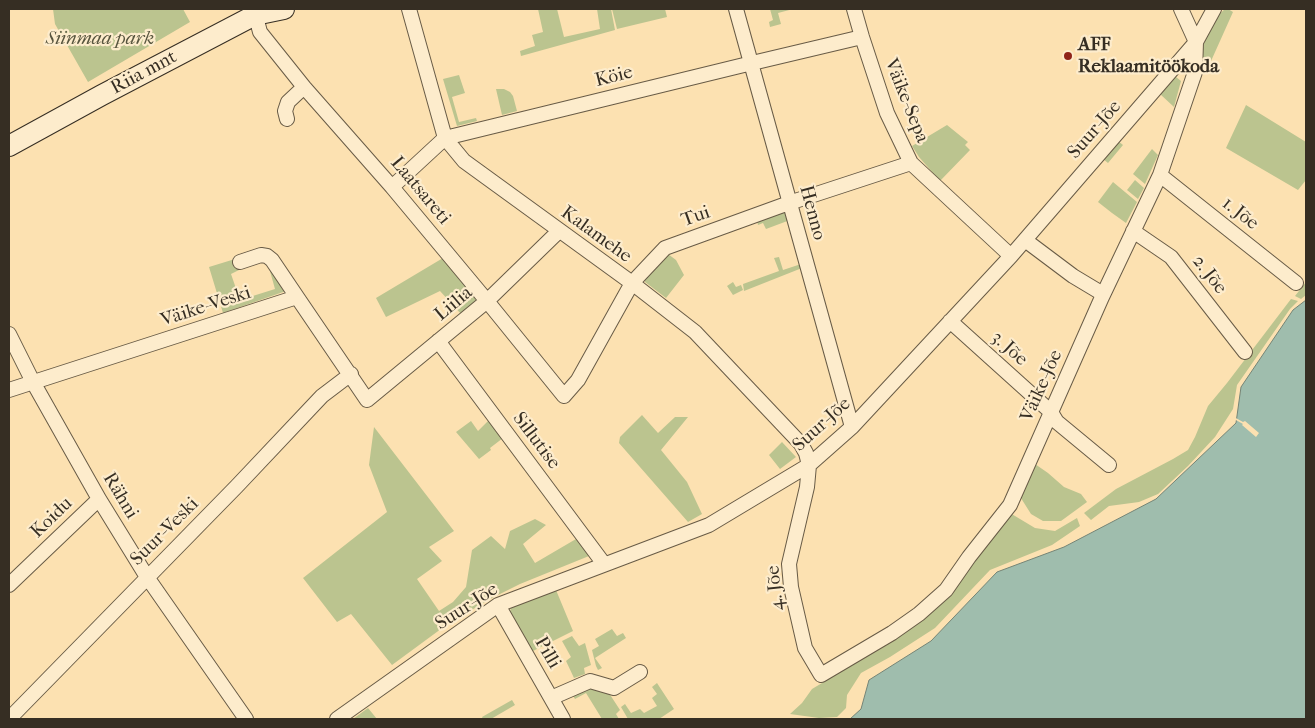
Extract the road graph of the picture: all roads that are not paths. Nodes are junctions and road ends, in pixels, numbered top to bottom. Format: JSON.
{"nodes":[{"id":1,"x":284,"y":9,"type":"edge"},
{"id":2,"x":409,"y":9,"type":"edge"},
{"id":3,"x":736,"y":9,"type":"edge"},
{"id":4,"x":854,"y":9,"type":"edge"},
{"id":5,"x":1181,"y":9,"type":"edge"},
{"id":6,"x":1214,"y":9,"type":"edge"},
{"id":7,"x":254,"y":12,"type":"edge"},
{"id":8,"x":862,"y":38,"type":"junction"},
{"id":9,"x":1196,"y":42,"type":"junction"},
{"id":10,"x":752,"y":63,"type":"junction"},
{"id":11,"x":304,"y":87,"type":"junction"},
{"id":12,"x":287,"y":120,"type":"dead end"},
{"id":13,"x":445,"y":138,"type":"junction"},
{"id":14,"x":9,"y":146,"type":"edge"},
{"id":15,"x":911,"y":163,"type":"junction"},
{"id":16,"x":1160,"y":175,"type":"junction"},
{"id":17,"x":392,"y":187,"type":"junction"},
{"id":18,"x":789,"y":203,"type":"junction"},
{"id":19,"x":1133,"y":231,"type":"junction"},
{"id":20,"x":559,"y":232,"type":"junction"},
{"id":21,"x":1025,"y":240,"type":"junction"},
{"id":22,"x":1011,"y":256,"type":"junction"},
{"id":23,"x":240,"y":262,"type":"dead end"},
{"id":24,"x":632,"y":283,"type":"junction"},
{"id":25,"x":1296,"y":283,"type":"dead end"},
{"id":26,"x":1103,"y":294,"type":"junction"},
{"id":27,"x":297,"y":297,"type":"junction"},
{"id":28,"x":487,"y":301,"type":"junction"},
{"id":29,"x":950,"y":321,"type":"junction"},
{"id":30,"x":9,"y":334,"type":"edge"},
{"id":31,"x":438,"y":341,"type":"junction"},
{"id":32,"x":1245,"y":352,"type":"dead end"},
{"id":33,"x":351,"y":374,"type":"junction"},
{"id":34,"x":33,"y":382,"type":"junction"},
{"id":35,"x":9,"y":390,"type":"edge"},
{"id":36,"x":564,"y":396,"type":"joint"},
{"id":37,"x":1051,"y":412,"type":"junction"},
{"id":38,"x":852,"y":427,"type":"junction"},
{"id":39,"x":809,"y":464,"type":"junction"},
{"id":40,"x":1108,"y":465,"type":"dead end"},
{"id":41,"x":99,"y":499,"type":"junction"},
{"id":42,"x":604,"y":564,"type":"junction"},
{"id":43,"x":147,"y":577,"type":"junction"},
{"id":44,"x":9,"y":585,"type":"edge"},
{"id":45,"x":498,"y":605,"type":"junction"},
{"id":46,"x":640,"y":672,"type":"dead end"},
{"id":47,"x":821,"y":675,"type":"joint"},
{"id":48,"x":551,"y":698,"type":"junction"},
{"id":49,"x":9,"y":719,"type":"edge"},
{"id":50,"x":246,"y":719,"type":"edge"},
{"id":51,"x":337,"y":719,"type":"edge"},
{"id":52,"x":563,"y":719,"type":"edge"}],
"edges":[{"from":1,"to":7,"type":"main road","name":"Riia mnt"},
{"from":2,"to":13,"type":"street","name":"Kalamehe"},
{"from":3,"to":10,"type":"street","name":"Henno"},
{"from":4,"to":8,"type":"street","name":"Väike-Sepa"},
{"from":5,"to":9,"type":"street"},
{"from":6,"to":9,"type":"street","name":"Suur-Jõe"},
{"from":7,"to":11,"type":"street","name":"Laatsareti"},
{"from":7,"to":14,"type":"main road","name":"Riia mnt"},
{"from":8,"to":10,"type":"street","name":"Köie"},
{"from":8,"to":15,"type":"street","name":"Väike-Sepa"},
{"from":9,"to":16,"type":"street","name":"Väike-Jõe"},
{"from":9,"to":21,"type":"street","name":"Suur-Jõe"},
{"from":10,"to":13,"type":"street","name":"Köie"},
{"from":10,"to":18,"type":"street","name":"Henno"},
{"from":11,"to":12,"type":"street"},
{"from":11,"to":17,"type":"street","name":"Laatsareti"},
{"from":13,"to":17,"type":"street","name":"Köie"},
{"from":13,"to":20,"type":"street","name":"Kalamehe"},
{"from":15,"to":18,"type":"street","name":"Tui"},
{"from":15,"to":22,"type":"street","name":"Väike-Sepa"},
{"from":16,"to":19,"type":"street","name":"Väike-Jõe"},
{"from":16,"to":25,"type":"street","name":"1. Jõe"},
{"from":17,"to":28,"type":"street","name":"Laatsareti"},
{"from":18,"to":24,"type":"street","name":"Tui"},
{"from":18,"to":38,"type":"street","name":"Henno"},
{"from":19,"to":26,"type":"street","name":"Väike-Jõe"},
{"from":19,"to":32,"type":"street","name":"2. Jõe"},
{"from":20,"to":24,"type":"street","name":"Kalamehe"},
{"from":20,"to":28,"type":"street","name":"Liilia"},
{"from":21,"to":22,"type":"street","name":"Suur-Jõe"},
{"from":21,"to":26,"type":"street"},
{"from":22,"to":29,"type":"street","name":"Suur-Jõe"},
{"from":23,"to":27,"type":"street"},
{"from":24,"to":36,"type":"street","name":"Tui"},
{"from":24,"to":39,"type":"street","name":"Kalamehe"},
{"from":26,"to":37,"type":"street","name":"Väike-Jõe"},
{"from":27,"to":33,"type":"street"},
{"from":27,"to":34,"type":"street","name":"Väike-Veski"},
{"from":28,"to":31,"type":"street","name":"Liilia"},
{"from":28,"to":36,"type":"street","name":"Laatsareti"},
{"from":29,"to":37,"type":"street","name":"3. Jõe"},
{"from":29,"to":38,"type":"street","name":"Suur-Jõe"},
{"from":30,"to":34,"type":"street","name":"Rähni"},
{"from":31,"to":33,"type":"street","name":"Liilia"},
{"from":31,"to":42,"type":"street","name":"Sillutise"},
{"from":33,"to":43,"type":"street","name":"Suur-Veski"},
{"from":34,"to":35,"type":"street","name":"Väike-Veski"},
{"from":34,"to":41,"type":"street","name":"Rähni"},
{"from":37,"to":40,"type":"street","name":"3. Jõe"},
{"from":37,"to":47,"type":"street","name":"Väike-Jõe"},
{"from":38,"to":39,"type":"street","name":"Suur-Jõe"},
{"from":39,"to":42,"type":"street","name":"Suur-Jõe"},
{"from":39,"to":47,"type":"street","name":"4. Jõe"},
{"from":41,"to":43,"type":"street","name":"Rähni"},
{"from":41,"to":44,"type":"street","name":"Koidu"},
{"from":42,"to":45,"type":"street","name":"Suur-Jõe"},
{"from":43,"to":49,"type":"street","name":"Suur-Veski"},
{"from":43,"to":50,"type":"street","name":"Rähni"},
{"from":45,"to":48,"type":"street","name":"Pilli"},
{"from":45,"to":51,"type":"street","name":"Suur-Jõe"},
{"from":46,"to":48,"type":"street"},
{"from":48,"to":52,"type":"street","name":"Pilli"}]}
